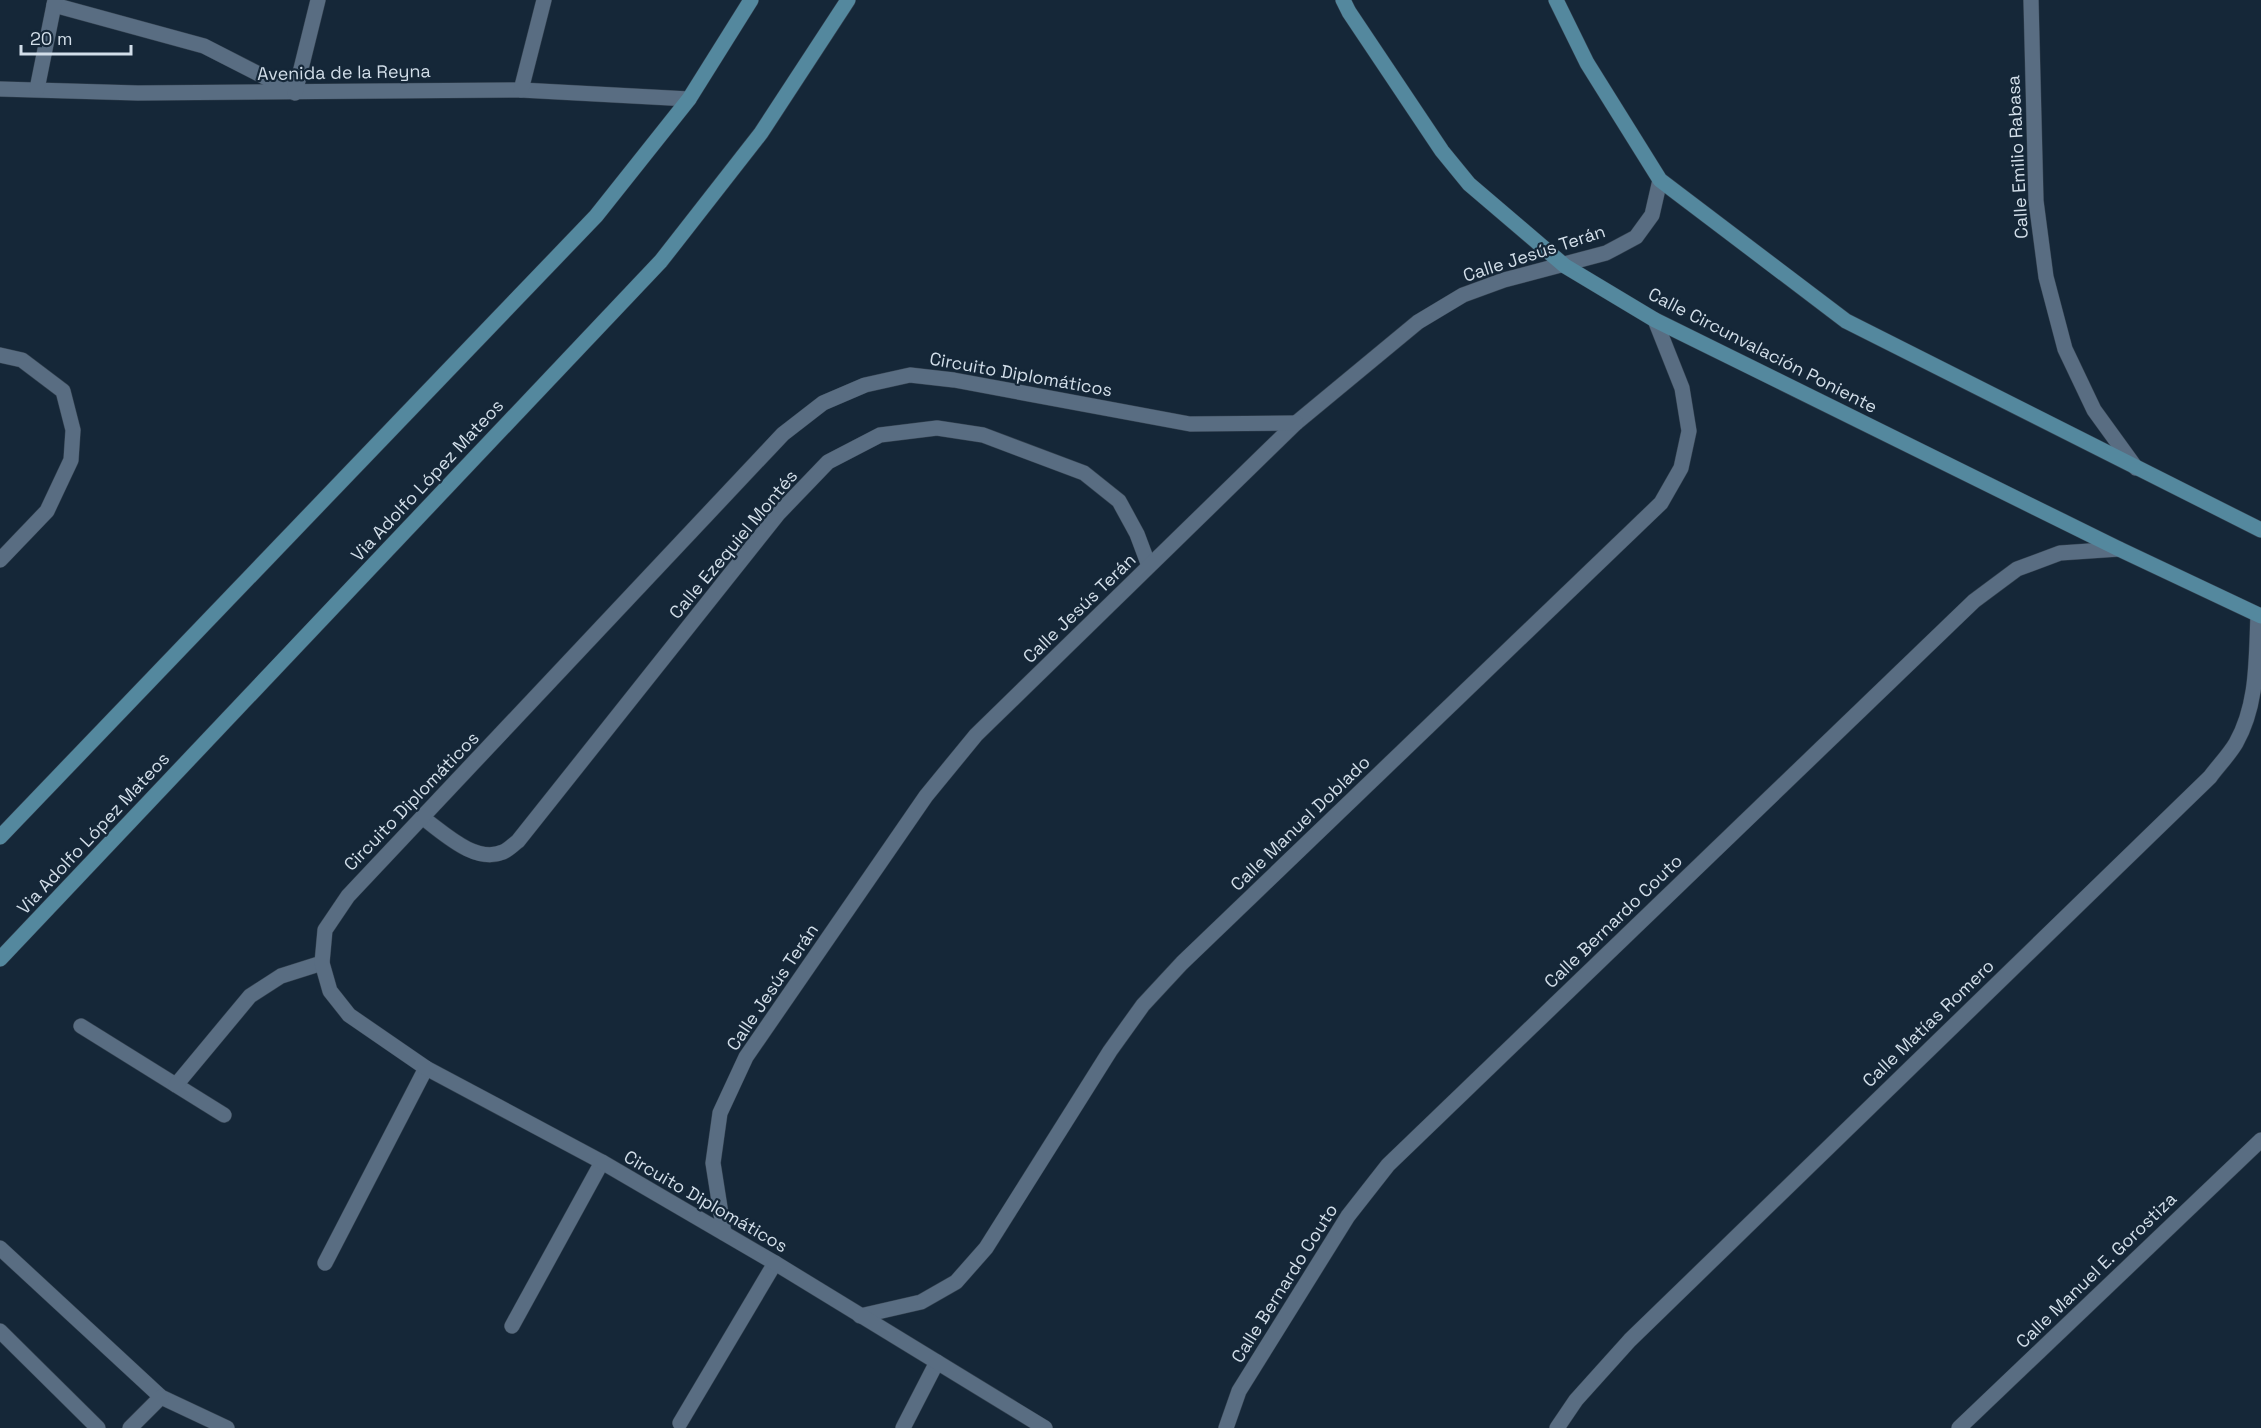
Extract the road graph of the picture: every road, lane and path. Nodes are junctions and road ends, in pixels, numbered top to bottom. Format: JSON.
{"nodes":[{"id":1,"x":318,"y":0,"type":"edge"},
{"id":2,"x":544,"y":0,"type":"edge"},
{"id":3,"x":750,"y":0,"type":"edge"},
{"id":4,"x":848,"y":0,"type":"edge"},
{"id":5,"x":1343,"y":0,"type":"edge"},
{"id":6,"x":1556,"y":0,"type":"edge"},
{"id":7,"x":2031,"y":0,"type":"edge"},
{"id":8,"x":55,"y":3,"type":"edge"},
{"id":9,"x":0,"y":89,"type":"edge"},
{"id":10,"x":37,"y":89,"type":"junction"},
{"id":11,"x":521,"y":90,"type":"junction"},
{"id":12,"x":295,"y":93,"type":"junction"},
{"id":13,"x":689,"y":99,"type":"junction"},
{"id":14,"x":1660,"y":180,"type":"junction"},
{"id":15,"x":1565,"y":266,"type":"junction"},
{"id":16,"x":1655,"y":320,"type":"junction"},
{"id":17,"x":0,"y":355,"type":"edge"},
{"id":18,"x":1296,"y":423,"type":"junction"},
{"id":19,"x":2136,"y":468,"type":"junction"},
{"id":20,"x":2261,"y":530,"type":"edge"},
{"id":21,"x":2119,"y":549,"type":"junction"},
{"id":22,"x":0,"y":560,"type":"edge"},
{"id":23,"x":1149,"y":566,"type":"junction"},
{"id":24,"x":2259,"y":615,"type":"edge"},
{"id":25,"x":423,"y":818,"type":"junction"},
{"id":26,"x":0,"y":837,"type":"edge"},
{"id":27,"x":0,"y":959,"type":"edge"},
{"id":28,"x":322,"y":963,"type":"junction"},
{"id":29,"x":81,"y":1026,"type":"dead end"},
{"id":30,"x":426,"y":1068,"type":"junction"},
{"id":31,"x":176,"y":1085,"type":"junction"},
{"id":32,"x":224,"y":1115,"type":"dead end"},
{"id":33,"x":2261,"y":1140,"type":"edge"},
{"id":34,"x":602,"y":1162,"type":"junction"},
{"id":35,"x":724,"y":1233,"type":"junction"},
{"id":36,"x":0,"y":1248,"type":"edge"},
{"id":37,"x":325,"y":1263,"type":"dead end"},
{"id":38,"x":775,"y":1263,"type":"junction"},
{"id":39,"x":860,"y":1316,"type":"junction"},
{"id":40,"x":512,"y":1326,"type":"dead end"},
{"id":41,"x":0,"y":1331,"type":"edge"},
{"id":42,"x":937,"y":1362,"type":"junction"},
{"id":43,"x":161,"y":1397,"type":"junction"},
{"id":44,"x":680,"y":1423,"type":"dead end"},
{"id":45,"x":98,"y":1428,"type":"edge"},
{"id":46,"x":130,"y":1428,"type":"edge"},
{"id":47,"x":227,"y":1428,"type":"edge"},
{"id":48,"x":903,"y":1428,"type":"edge"},
{"id":49,"x":1045,"y":1428,"type":"edge"},
{"id":50,"x":1226,"y":1428,"type":"edge"},
{"id":51,"x":1557,"y":1428,"type":"edge"},
{"id":52,"x":1959,"y":1428,"type":"edge"}],
"edges":[{"from":1,"to":12,"type":"street"},
{"from":2,"to":11,"type":"street"},
{"from":3,"to":13,"type":"main road"},
{"from":4,"to":27,"type":"main road","name":"Via Adolfo López Mateos"},
{"from":5,"to":15,"type":"main road","name":"Calle Circunvalación Poniente"},
{"from":6,"to":14,"type":"main road"},
{"from":7,"to":19,"type":"street","name":"Calle Emilio Rabasa"},
{"from":8,"to":10,"type":"street"},
{"from":8,"to":12,"type":"street"},
{"from":9,"to":10,"type":"street","name":"Avenida de la Reyna"},
{"from":10,"to":12,"type":"street","name":"Avenida de la Reyna"},
{"from":11,"to":12,"type":"street","name":"Avenida de la Reyna"},
{"from":11,"to":13,"type":"street","name":"Avenida de la Reyna"},
{"from":13,"to":26,"type":"main road"},
{"from":14,"to":15,"type":"street","name":"Calle Jesús Terán"},
{"from":14,"to":19,"type":"main road"},
{"from":15,"to":16,"type":"main road","name":"Calle Circunvalación Poniente"},
{"from":15,"to":18,"type":"street","name":"Calle Jesús Terán"},
{"from":16,"to":21,"type":"main road","name":"Calle Circunvalación Poniente"},
{"from":16,"to":39,"type":"street","name":"Calle Manuel Doblado"},
{"from":17,"to":22,"type":"street"},
{"from":18,"to":23,"type":"street","name":"Calle Jesús Terán"},
{"from":18,"to":25,"type":"street","name":"Circuito Diplomáticos"},
{"from":19,"to":20,"type":"main road"},
{"from":21,"to":24,"type":"main road","name":"Calle Circunvalación Poniente"},
{"from":21,"to":50,"type":"street","name":"Calle Bernardo Couto"},
{"from":23,"to":25,"type":"street","name":"Calle Ezequiel Montés"},
{"from":23,"to":35,"type":"street","name":"Calle Jesús Terán"},
{"from":24,"to":51,"type":"street","name":"Calle Matías Romero"},
{"from":25,"to":28,"type":"street","name":"Circuito Diplomáticos"},
{"from":28,"to":30,"type":"street","name":"Circuito Diplomáticos"},
{"from":28,"to":31,"type":"street"},
{"from":29,"to":31,"type":"street"},
{"from":30,"to":34,"type":"street","name":"Circuito Diplomáticos"},
{"from":30,"to":37,"type":"street"},
{"from":31,"to":32,"type":"street"},
{"from":33,"to":52,"type":"street","name":"Calle Manuel E. Gorostiza"},
{"from":34,"to":35,"type":"street","name":"Circuito Diplomáticos"},
{"from":34,"to":40,"type":"street"},
{"from":35,"to":38,"type":"street","name":"Circuito Diplomáticos"},
{"from":36,"to":43,"type":"street"},
{"from":38,"to":39,"type":"street","name":"Circuito Diplomáticos"},
{"from":38,"to":44,"type":"street"},
{"from":39,"to":42,"type":"street","name":"Circuito Diplomáticos"},
{"from":41,"to":45,"type":"street"},
{"from":42,"to":48,"type":"street"},
{"from":42,"to":49,"type":"street","name":"Circuito Diplomáticos"},
{"from":43,"to":46,"type":"street"},
{"from":43,"to":47,"type":"street"}]}
